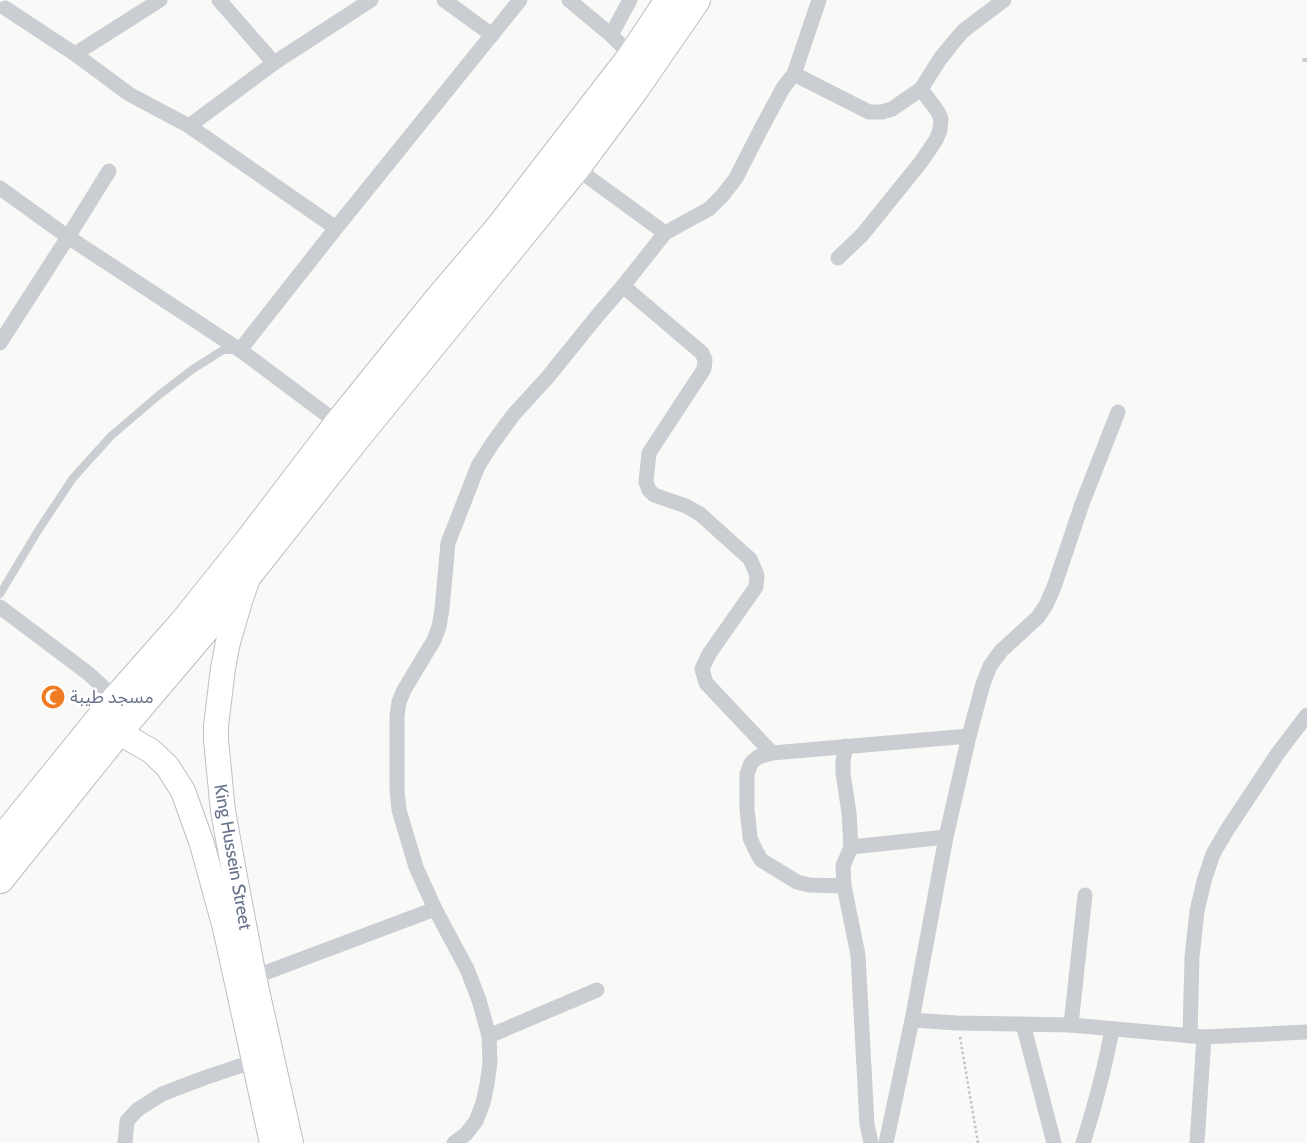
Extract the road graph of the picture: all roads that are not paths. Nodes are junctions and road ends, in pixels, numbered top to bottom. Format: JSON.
{"nodes":[{"id":1,"x":160,"y":0,"type":"edge"},
{"id":2,"x":219,"y":0,"type":"edge"},
{"id":3,"x":371,"y":0,"type":"edge"},
{"id":4,"x":444,"y":0,"type":"edge"},
{"id":5,"x":520,"y":0,"type":"edge"},
{"id":6,"x":569,"y":0,"type":"edge"},
{"id":7,"x":630,"y":0,"type":"edge"},
{"id":8,"x":669,"y":0,"type":"edge"},
{"id":9,"x":696,"y":0,"type":"edge"},
{"id":10,"x":819,"y":0,"type":"edge"},
{"id":11,"x":1004,"y":0,"type":"edge"},
{"id":12,"x":8,"y":6,"type":"edge"},
{"id":13,"x":492,"y":35,"type":"junction"},
{"id":14,"x":611,"y":35,"type":"junction"},
{"id":15,"x":75,"y":54,"type":"junction"},
{"id":16,"x":632,"y":56,"type":"junction"},
{"id":17,"x":274,"y":63,"type":"junction"},
{"id":18,"x":794,"y":74,"type":"junction"},
{"id":19,"x":921,"y":89,"type":"junction"},
{"id":20,"x":189,"y":126,"type":"junction"},
{"id":21,"x":576,"y":168,"type":"junction"},
{"id":22,"x":109,"y":171,"type":"dead end"},
{"id":23,"x":0,"y":188,"type":"edge"},
{"id":24,"x":336,"y":228,"type":"junction"},
{"id":25,"x":665,"y":233,"type":"junction"},
{"id":26,"x":68,"y":237,"type":"junction"},
{"id":27,"x":838,"y":258,"type":"dead end"},
{"id":28,"x":623,"y":286,"type":"junction"},
{"id":29,"x":0,"y":343,"type":"edge"},
{"id":30,"x":240,"y":350,"type":"junction"},
{"id":31,"x":1118,"y":412,"type":"dead end"},
{"id":32,"x":348,"y":431,"type":"junction"},
{"id":33,"x":251,"y":572,"type":"junction"},
{"id":34,"x":0,"y":594,"type":"edge"},
{"id":35,"x":0,"y":608,"type":"edge"},
{"id":36,"x":1307,"y":715,"type":"edge"},
{"id":37,"x":111,"y":716,"type":"junction"},
{"id":38,"x":969,"y":736,"type":"junction"},
{"id":39,"x":846,"y":746,"type":"junction"},
{"id":40,"x":772,"y":753,"type":"junction"},
{"id":41,"x":224,"y":811,"type":"junction"},
{"id":42,"x":192,"y":815,"type":"junction"},
{"id":43,"x":946,"y":837,"type":"junction"},
{"id":44,"x":0,"y":842,"type":"edge"},
{"id":45,"x":851,"y":847,"type":"junction"},
{"id":46,"x":0,"y":879,"type":"edge"},
{"id":47,"x":844,"y":886,"type":"junction"},
{"id":48,"x":1086,"y":895,"type":"dead end"},
{"id":49,"x":435,"y":909,"type":"junction"},
{"id":50,"x":254,"y":977,"type":"junction"},
{"id":51,"x":597,"y":990,"type":"dead end"},
{"id":52,"x":912,"y":1020,"type":"junction"},
{"id":53,"x":1023,"y":1024,"type":"junction"},
{"id":54,"x":1071,"y":1025,"type":"junction"},
{"id":55,"x":1112,"y":1029,"type":"junction"},
{"id":56,"x":1307,"y":1032,"type":"edge"},
{"id":57,"x":489,"y":1036,"type":"junction"},
{"id":58,"x":1197,"y":1036,"type":"junction"},
{"id":59,"x":259,"y":1055,"type":"junction"},
{"id":60,"x":125,"y":1143,"type":"edge"},
{"id":61,"x":272,"y":1143,"type":"edge"},
{"id":62,"x":291,"y":1143,"type":"edge"},
{"id":63,"x":454,"y":1143,"type":"edge"},
{"id":64,"x":871,"y":1143,"type":"edge"},
{"id":65,"x":886,"y":1143,"type":"edge"},
{"id":66,"x":1054,"y":1143,"type":"edge"},
{"id":67,"x":1083,"y":1143,"type":"edge"},
{"id":68,"x":1197,"y":1143,"type":"edge"}],
"edges":[{"from":1,"to":15,"type":"street"},
{"from":2,"to":17,"type":"street"},
{"from":3,"to":17,"type":"street"},
{"from":4,"to":13,"type":"street"},
{"from":5,"to":13,"type":"street"},
{"from":6,"to":14,"type":"street"},
{"from":7,"to":14,"type":"street"},
{"from":8,"to":16,"type":"highway"},
{"from":9,"to":21,"type":"highway"},
{"from":10,"to":18,"type":"street"},
{"from":11,"to":19,"type":"street"},
{"from":12,"to":15,"type":"street"},
{"from":13,"to":24,"type":"street"},
{"from":14,"to":16,"type":"street"},
{"from":15,"to":20,"type":"street"},
{"from":16,"to":32,"type":"highway"},
{"from":17,"to":20,"type":"street"},
{"from":18,"to":19,"type":"street"},
{"from":18,"to":25,"type":"street"},
{"from":19,"to":27,"type":"street"},
{"from":20,"to":24,"type":"street"},
{"from":21,"to":25,"type":"street"},
{"from":21,"to":32,"type":"highway"},
{"from":22,"to":26,"type":"street"},
{"from":23,"to":26,"type":"street"},
{"from":24,"to":30,"type":"street"},
{"from":25,"to":28,"type":"street"},
{"from":26,"to":29,"type":"street"},
{"from":26,"to":30,"type":"street"},
{"from":28,"to":40,"type":"street"},
{"from":28,"to":49,"type":"street"},
{"from":30,"to":32,"type":"street"},
{"from":30,"to":34,"type":"lane"},
{"from":31,"to":38,"type":"street"},
{"from":32,"to":33,"type":"highway"},
{"from":32,"to":37,"type":"highway"},
{"from":33,"to":37,"type":"highway"},
{"from":33,"to":41,"type":"main road","name":"King Hussein Street"},
{"from":35,"to":37,"type":"street"},
{"from":36,"to":58,"type":"street"},
{"from":37,"to":42,"type":"main road","name":"King Hussein Street"},
{"from":37,"to":44,"type":"highway"},
{"from":37,"to":46,"type":"highway"},
{"from":38,"to":39,"type":"street"},
{"from":38,"to":43,"type":"street"},
{"from":39,"to":40,"type":"street"},
{"from":39,"to":45,"type":"street"},
{"from":40,"to":47,"type":"street"},
{"from":41,"to":42,"type":"main road"},
{"from":41,"to":50,"type":"main road","name":"King Hussein Street"},
{"from":42,"to":59,"type":"main road","name":"King Hussein Street"},
{"from":43,"to":45,"type":"street"},
{"from":43,"to":52,"type":"street"},
{"from":45,"to":47,"type":"street"},
{"from":47,"to":64,"type":"street"},
{"from":48,"to":54,"type":"street"},
{"from":49,"to":50,"type":"street"},
{"from":49,"to":57,"type":"street"},
{"from":50,"to":59,"type":"main road","name":"King Hussein Street"},
{"from":51,"to":57,"type":"street"},
{"from":52,"to":53,"type":"street"},
{"from":52,"to":65,"type":"street"},
{"from":53,"to":54,"type":"street"},
{"from":53,"to":66,"type":"street"},
{"from":54,"to":55,"type":"street"},
{"from":55,"to":58,"type":"street"},
{"from":55,"to":67,"type":"street"},
{"from":56,"to":58,"type":"street"},
{"from":57,"to":63,"type":"street"},
{"from":58,"to":68,"type":"street"},
{"from":59,"to":60,"type":"street"},
{"from":59,"to":61,"type":"main road","name":"King Hussein Street"},
{"from":59,"to":62,"type":"main road","name":"King Hussein Street"}]}
